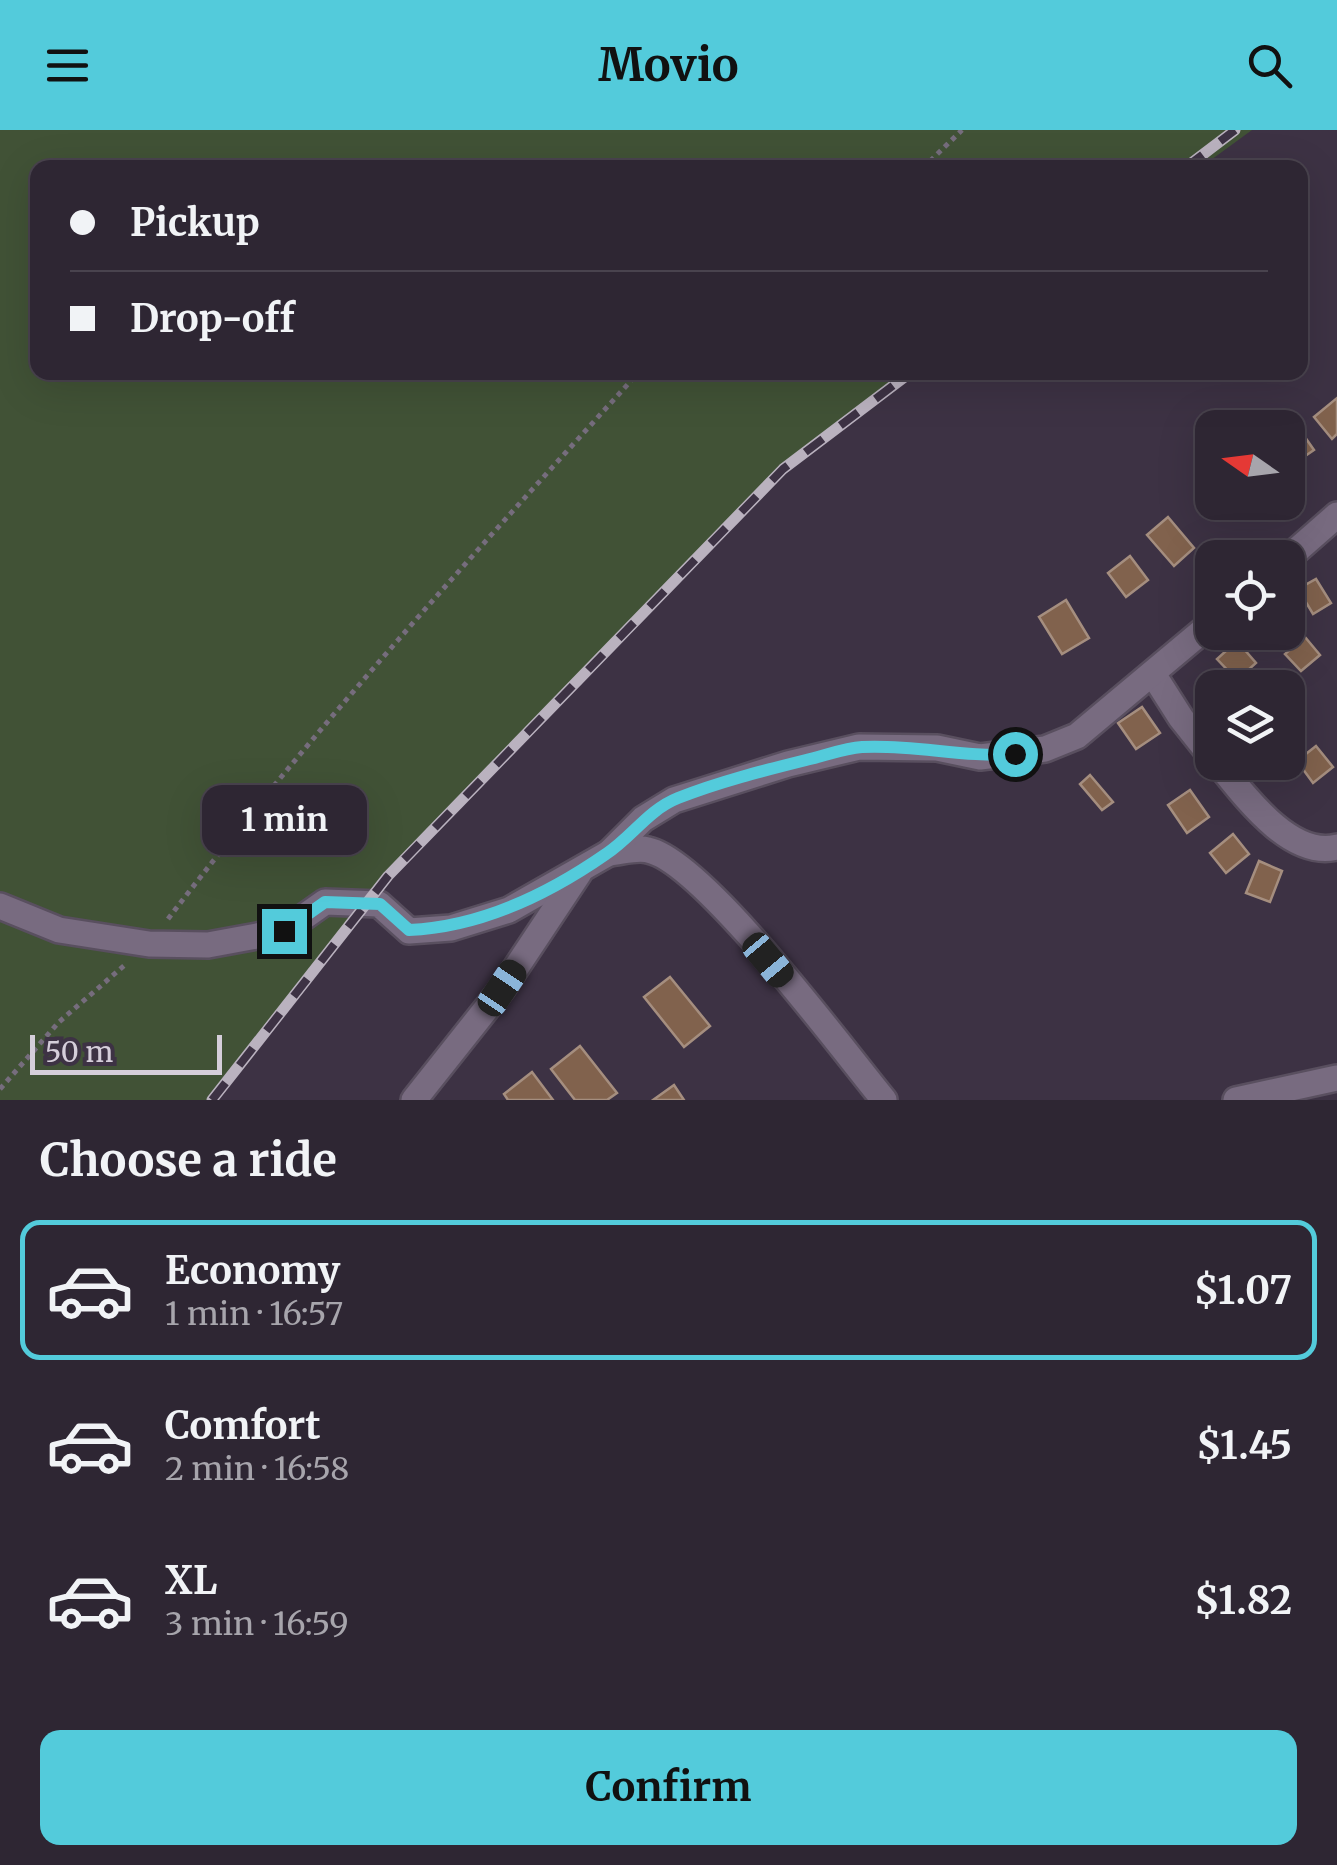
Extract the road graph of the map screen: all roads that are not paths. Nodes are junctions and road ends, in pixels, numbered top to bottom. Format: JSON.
{"nodes":[{"id":1,"x":1337,"y":516,"type":"edge"},
{"id":2,"x":1305,"y":543,"type":"edge"},
{"id":3,"x":1195,"y":638,"type":"edge"},
{"id":4,"x":1153,"y":674,"type":"junction"},
{"id":5,"x":1195,"y":735,"type":"edge"},
{"id":6,"x":1232,"y":780,"type":"edge"},
{"id":7,"x":1337,"y":847,"type":"edge"},
{"id":8,"x":609,"y":853,"type":"junction"},
{"id":9,"x":582,"y":869,"type":"junction"},
{"id":10,"x":0,"y":906,"type":"edge"},
{"id":11,"x":1337,"y":1078,"type":"edge"},
{"id":12,"x":414,"y":1100,"type":"edge"},
{"id":13,"x":884,"y":1100,"type":"edge"},
{"id":14,"x":1236,"y":1100,"type":"edge"}],
"edges":[{"from":1,"to":2,"type":"street"},
{"from":3,"to":4,"type":"street"},
{"from":4,"to":5,"type":"street"},
{"from":4,"to":8,"type":"street"},
{"from":6,"to":7,"type":"street"},
{"from":8,"to":9,"type":"street"},
{"from":8,"to":13,"type":"street"},
{"from":9,"to":10,"type":"street"},
{"from":9,"to":12,"type":"street"},
{"from":11,"to":14,"type":"street"}]}
